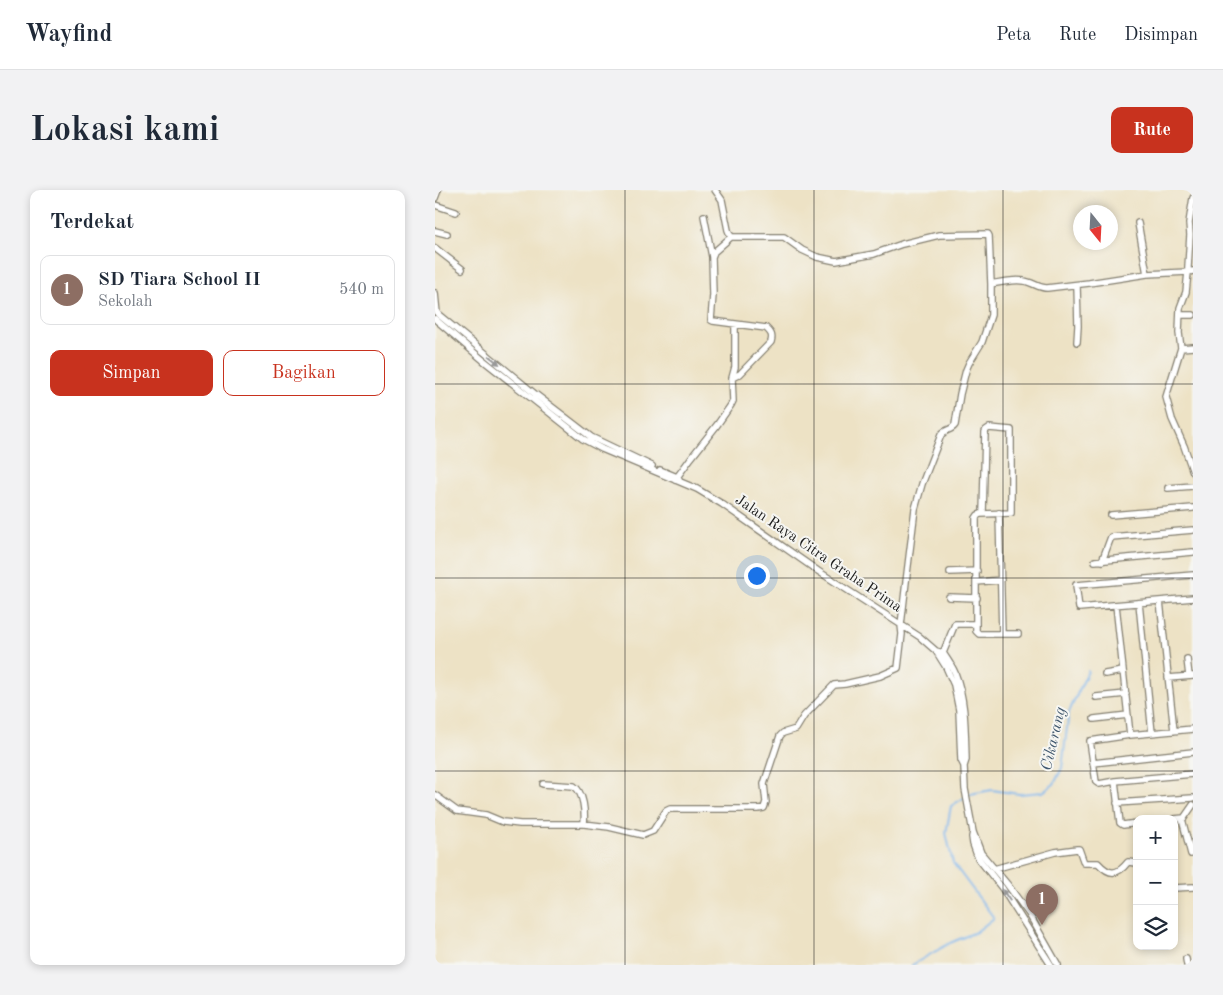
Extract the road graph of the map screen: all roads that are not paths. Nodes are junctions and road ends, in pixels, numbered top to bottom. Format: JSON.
{"nodes":[{"id":1,"x":437,"y":190,"type":"edge"},
{"id":2,"x":715,"y":190,"type":"edge"},
{"id":3,"x":435,"y":198,"type":"edge"},
{"id":4,"x":1193,"y":198,"type":"edge"},
{"id":5,"x":435,"y":205,"type":"edge"},
{"id":6,"x":456,"y":212,"type":"dead end"},
{"id":7,"x":704,"y":216,"type":"dead end"},
{"id":8,"x":1139,"y":223,"type":"dead end"},
{"id":9,"x":435,"y":231,"type":"edge"},
{"id":10,"x":447,"y":234,"type":"dead end"},
{"id":11,"x":731,"y":237,"type":"junction"},
{"id":12,"x":435,"y":248,"type":"edge"},
{"id":13,"x":712,"y":257,"type":"junction"},
{"id":14,"x":462,"y":269,"type":"dead end"},
{"id":15,"x":1190,"y":272,"type":"edge"},
{"id":16,"x":1147,"y":274,"type":"junction"},
{"id":17,"x":991,"y":284,"type":"junction"},
{"id":18,"x":1077,"y":284,"type":"junction"},
{"id":19,"x":435,"y":293,"type":"edge"},
{"id":20,"x":436,"y":303,"type":"edge"},
{"id":21,"x":1179,"y":315,"type":"junction"},
{"id":22,"x":1193,"y":315,"type":"edge"},
{"id":23,"x":435,"y":319,"type":"edge"},
{"id":24,"x":735,"y":324,"type":"junction"},
{"id":25,"x":1077,"y":342,"type":"dead end"},
{"id":26,"x":1193,"y":346,"type":"edge"},
{"id":27,"x":1181,"y":348,"type":"junction"},
{"id":28,"x":733,"y":378,"type":"junction"},
{"id":29,"x":603,"y":446,"type":"junction"},
{"id":30,"x":1193,"y":472,"type":"edge"},
{"id":31,"x":676,"y":479,"type":"junction"},
{"id":32,"x":1193,"y":486,"type":"edge"},
{"id":33,"x":1169,"y":488,"type":"dead end"},
{"id":34,"x":1193,"y":508,"type":"edge"},
{"id":35,"x":999,"y":513,"type":"junction"},
{"id":36,"x":983,"y":514,"type":"junction"},
{"id":37,"x":1111,"y":515,"type":"dead end"},
{"id":38,"x":1193,"y":530,"type":"edge"},
{"id":39,"x":1193,"y":552,"type":"edge"},
{"id":40,"x":977,"y":571,"type":"junction"},
{"id":41,"x":950,"y":572,"type":"dead end"},
{"id":42,"x":1193,"y":575,"type":"edge"},
{"id":43,"x":1001,"y":580,"type":"junction"},
{"id":44,"x":976,"y":582,"type":"junction"},
{"id":45,"x":949,"y":597,"type":"dead end"},
{"id":46,"x":977,"y":598,"type":"junction"},
{"id":47,"x":1193,"y":598,"type":"edge"},
{"id":48,"x":1160,"y":601,"type":"junction"},
{"id":49,"x":1139,"y":602,"type":"junction"},
{"id":50,"x":1116,"y":604,"type":"junction"},
{"id":51,"x":975,"y":624,"type":"junction"},
{"id":52,"x":901,"y":625,"type":"junction"},
{"id":53,"x":1002,"y":634,"type":"junction"},
{"id":54,"x":1018,"y":634,"type":"dead end"},
{"id":55,"x":939,"y":653,"type":"junction"},
{"id":56,"x":1187,"y":659,"type":"dead end"},
{"id":57,"x":1123,"y":671,"type":"junction"},
{"id":58,"x":1105,"y":674,"type":"dead end"},
{"id":59,"x":1191,"y":676,"type":"edge"},
{"id":60,"x":1168,"y":678,"type":"junction"},
{"id":61,"x":1126,"y":694,"type":"junction"},
{"id":62,"x":1096,"y":697,"type":"dead end"},
{"id":63,"x":1128,"y":715,"type":"junction"},
{"id":64,"x":1094,"y":719,"type":"dead end"},
{"id":65,"x":1193,"y":729,"type":"edge"},
{"id":66,"x":1174,"y":731,"type":"junction"},
{"id":67,"x":1152,"y":733,"type":"junction"},
{"id":68,"x":1130,"y":735,"type":"junction"},
{"id":69,"x":1193,"y":752,"type":"edge"},
{"id":70,"x":1093,"y":763,"type":"junction"},
{"id":71,"x":1193,"y":774,"type":"edge"},
{"id":72,"x":1115,"y":781,"type":"junction"},
{"id":73,"x":543,"y":784,"type":"dead end"},
{"id":74,"x":435,"y":795,"type":"edge"},
{"id":75,"x":1193,"y":798,"type":"edge"},
{"id":76,"x":1117,"y":803,"type":"junction"},
{"id":77,"x":1193,"y":805,"type":"edge"},
{"id":78,"x":1182,"y":819,"type":"junction"},
{"id":79,"x":1178,"y":820,"type":"edge"},
{"id":80,"x":1133,"y":823,"type":"edge"},
{"id":81,"x":584,"y":824,"type":"junction"},
{"id":82,"x":973,"y":832,"type":"junction"},
{"id":83,"x":1191,"y":854,"type":"dead end"},
{"id":84,"x":1133,"y":863,"type":"edge"},
{"id":85,"x":994,"y":869,"type":"junction"},
{"id":86,"x":1193,"y":887,"type":"edge"},
{"id":87,"x":1178,"y":888,"type":"edge"},
{"id":88,"x":1040,"y":940,"type":"junction"},
{"id":89,"x":1051,"y":965,"type":"edge"},
{"id":90,"x":1058,"y":965,"type":"edge"}],
"edges":[{"from":1,"to":3,"type":"street"},
{"from":2,"to":11,"type":"street"},
{"from":4,"to":15,"type":"street"},
{"from":5,"to":6,"type":"street"},
{"from":7,"to":13,"type":"street"},
{"from":8,"to":16,"type":"street"},
{"from":9,"to":10,"type":"street"},
{"from":11,"to":13,"type":"street"},
{"from":11,"to":17,"type":"street"},
{"from":12,"to":14,"type":"street"},
{"from":13,"to":24,"type":"street"},
{"from":15,"to":16,"type":"street"},
{"from":15,"to":21,"type":"street"},
{"from":16,"to":18,"type":"street"},
{"from":17,"to":18,"type":"street"},
{"from":17,"to":52,"type":"street"},
{"from":18,"to":25,"type":"street"},
{"from":19,"to":20,"type":"street","name":"Jalan Raya Citra Graha Prima"},
{"from":20,"to":29,"type":"street","name":"Jalan Raya Citra Graha Prima","one_way":true},
{"from":21,"to":22,"type":"street"},
{"from":21,"to":27,"type":"street"},
{"from":23,"to":29,"type":"street","name":"Jalan Raya Citra Graha Prima"},
{"from":24,"to":28,"type":"street"},
{"from":24,"to":28,"type":"street"},
{"from":26,"to":27,"type":"street"},
{"from":27,"to":30,"type":"street"},
{"from":28,"to":31,"type":"street"},
{"from":29,"to":31,"type":"street","name":"Jalan Raya Citra Graha Prima"},
{"from":31,"to":52,"type":"street","name":"Jalan Raya Citra Graha Prima"},
{"from":32,"to":33,"type":"street"},
{"from":34,"to":37,"type":"street"},
{"from":35,"to":36,"type":"street"},
{"from":35,"to":36,"type":"street"},
{"from":35,"to":43,"type":"street"},
{"from":36,"to":40,"type":"street"},
{"from":38,"to":39,"type":"street"},
{"from":40,"to":41,"type":"street"},
{"from":40,"to":44,"type":"street"},
{"from":42,"to":50,"type":"street"},
{"from":43,"to":44,"type":"street"},
{"from":43,"to":53,"type":"street"},
{"from":44,"to":46,"type":"street"},
{"from":45,"to":46,"type":"street"},
{"from":46,"to":51,"type":"street"},
{"from":47,"to":48,"type":"street"},
{"from":48,"to":49,"type":"street"},
{"from":48,"to":60,"type":"street"},
{"from":49,"to":50,"type":"street"},
{"from":49,"to":67,"type":"street"},
{"from":50,"to":57,"type":"street"},
{"from":51,"to":53,"type":"street"},
{"from":51,"to":55,"type":"street"},
{"from":52,"to":55,"type":"street","name":"Jalan Raya Citra Graha Prima"},
{"from":52,"to":81,"type":"street"},
{"from":53,"to":54,"type":"street"},
{"from":55,"to":82,"type":"street","name":"Jalan Raya Citra Graha Prima"},
{"from":56,"to":59,"type":"street"},
{"from":57,"to":58,"type":"street"},
{"from":57,"to":61,"type":"street"},
{"from":59,"to":60,"type":"street"},
{"from":60,"to":66,"type":"street"},
{"from":61,"to":62,"type":"street"},
{"from":61,"to":63,"type":"street"},
{"from":63,"to":64,"type":"street"},
{"from":63,"to":68,"type":"street"},
{"from":65,"to":66,"type":"street"},
{"from":66,"to":67,"type":"street"},
{"from":67,"to":68,"type":"street"},
{"from":68,"to":70,"type":"street"},
{"from":69,"to":70,"type":"street"},
{"from":70,"to":72,"type":"street"},
{"from":71,"to":72,"type":"street"},
{"from":72,"to":76,"type":"street"},
{"from":73,"to":81,"type":"street"},
{"from":74,"to":81,"type":"street"},
{"from":75,"to":76,"type":"street"},
{"from":76,"to":80,"type":"street"},
{"from":77,"to":78,"type":"street"},
{"from":78,"to":79,"type":"street"},
{"from":78,"to":83,"type":"street"},
{"from":82,"to":85,"type":"street"},
{"from":88,"to":82,"type":"street","one_way":true},
{"from":84,"to":85,"type":"street"},
{"from":85,"to":88,"type":"street"},
{"from":86,"to":87,"type":"street"},
{"from":88,"to":89,"type":"street"},
{"from":88,"to":90,"type":"street"}]}
